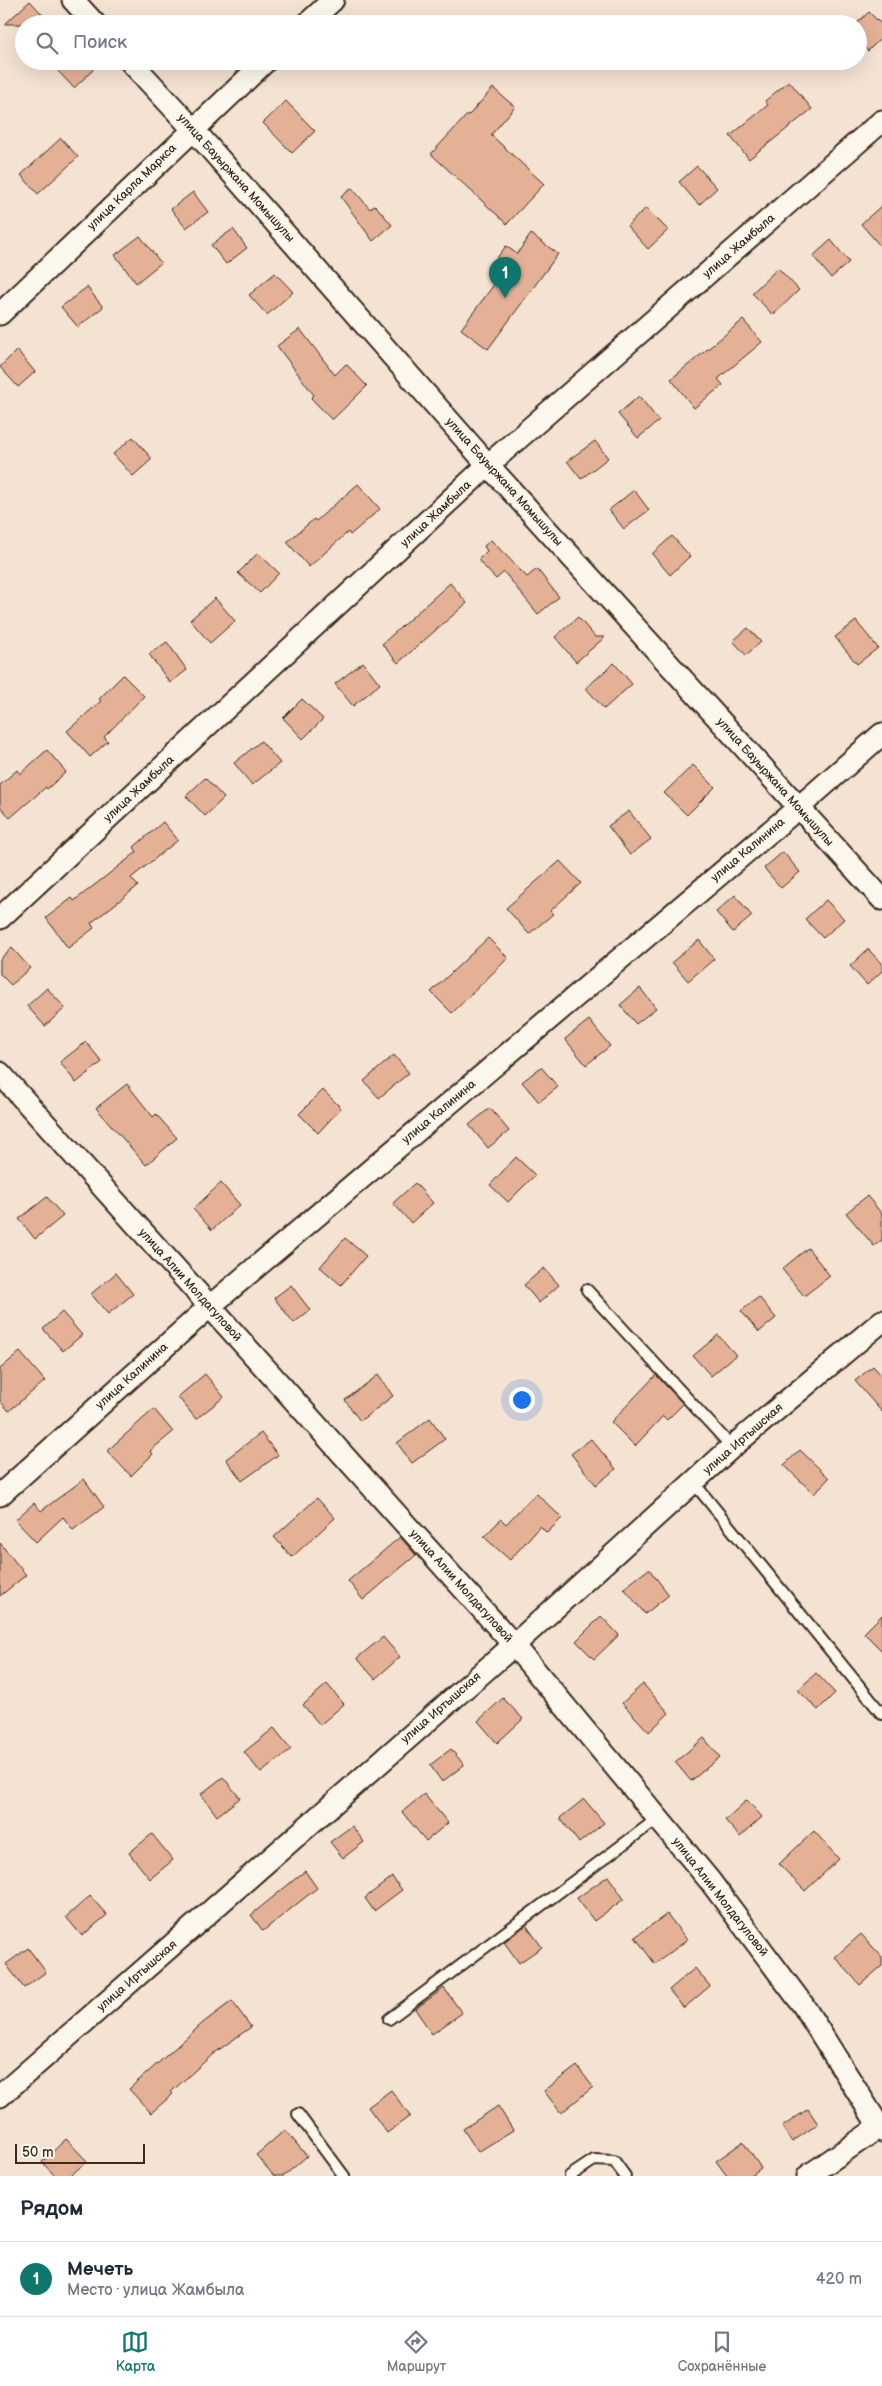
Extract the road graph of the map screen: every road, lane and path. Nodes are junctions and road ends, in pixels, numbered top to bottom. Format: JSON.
{"nodes":[{"id":1,"x":73,"y":0,"type":"edge"},
{"id":2,"x":333,"y":0,"type":"edge"},
{"id":3,"x":87,"y":15,"type":"edge"},
{"id":4,"x":317,"y":15,"type":"edge"},
{"id":5,"x":138,"y":70,"type":"edge"},
{"id":6,"x":256,"y":70,"type":"edge"},
{"id":7,"x":882,"y":122,"type":"edge"},
{"id":8,"x":193,"y":129,"type":"junction"},
{"id":9,"x":0,"y":314,"type":"edge"},
{"id":10,"x":488,"y":465,"type":"junction"},
{"id":11,"x":882,"y":734,"type":"edge"},
{"id":12,"x":798,"y":808,"type":"junction"},
{"id":13,"x":882,"y":899,"type":"edge"},
{"id":14,"x":0,"y":918,"type":"edge"},
{"id":15,"x":0,"y":1073,"type":"edge"},
{"id":16,"x":587,"y":1290,"type":"dead end"},
{"id":17,"x":209,"y":1307,"type":"junction"},
{"id":18,"x":882,"y":1321,"type":"edge"},
{"id":19,"x":732,"y":1447,"type":"junction"},
{"id":20,"x":694,"y":1482,"type":"junction"},
{"id":21,"x":0,"y":1495,"type":"edge"},
{"id":22,"x":514,"y":1645,"type":"junction"},
{"id":23,"x":882,"y":1714,"type":"edge"},
{"id":24,"x":657,"y":1819,"type":"junction"},
{"id":25,"x":389,"y":2019,"type":"dead end"},
{"id":26,"x":0,"y":2096,"type":"edge"},
{"id":27,"x":298,"y":2114,"type":"dead end"},
{"id":28,"x":881,"y":2128,"type":"edge"},
{"id":29,"x":344,"y":2176,"type":"edge"},
{"id":30,"x":570,"y":2176,"type":"edge"},
{"id":31,"x":625,"y":2176,"type":"edge"},
{"id":32,"x":808,"y":2176,"type":"edge"}],
"edges":[{"from":1,"to":3,"type":"street"},
{"from":2,"to":4,"type":"street"},
{"from":5,"to":8,"type":"street","name":"улица Бауыржана Момышулы"},
{"from":6,"to":8,"type":"street","name":"улица Карла Маркса"},
{"from":7,"to":10,"type":"street","name":"улица Жамбыла"},
{"from":8,"to":9,"type":"street","name":"улица Карла Маркса"},
{"from":8,"to":10,"type":"street","name":"улица Бауыржана Момышулы"},
{"from":10,"to":12,"type":"street","name":"улица Бауыржана Момышулы"},
{"from":10,"to":14,"type":"street","name":"улица Жамбыла"},
{"from":11,"to":12,"type":"street","name":"улица Калинина"},
{"from":12,"to":13,"type":"street","name":"улица Бауыржана Момышулы"},
{"from":12,"to":17,"type":"street","name":"улица Калинина"},
{"from":15,"to":17,"type":"street","name":"улица Алии Молдагуловой"},
{"from":16,"to":19,"type":"lane"},
{"from":17,"to":21,"type":"street","name":"улица Калинина"},
{"from":17,"to":22,"type":"street","name":"улица Алии Молдагуловой"},
{"from":18,"to":19,"type":"street","name":"улица Иртышская"},
{"from":19,"to":20,"type":"street","name":"улица Иртышская"},
{"from":20,"to":22,"type":"street","name":"улица Иртышская"},
{"from":20,"to":23,"type":"lane"},
{"from":22,"to":24,"type":"street","name":"улица Алии Молдагуловой"},
{"from":22,"to":26,"type":"street","name":"улица Иртышская"},
{"from":24,"to":25,"type":"lane"},
{"from":24,"to":28,"type":"street","name":"улица Алии Молдагуловой"},
{"from":27,"to":29,"type":"lane"},
{"from":28,"to":32,"type":"street"},
{"from":30,"to":31,"type":"lane"}]}
